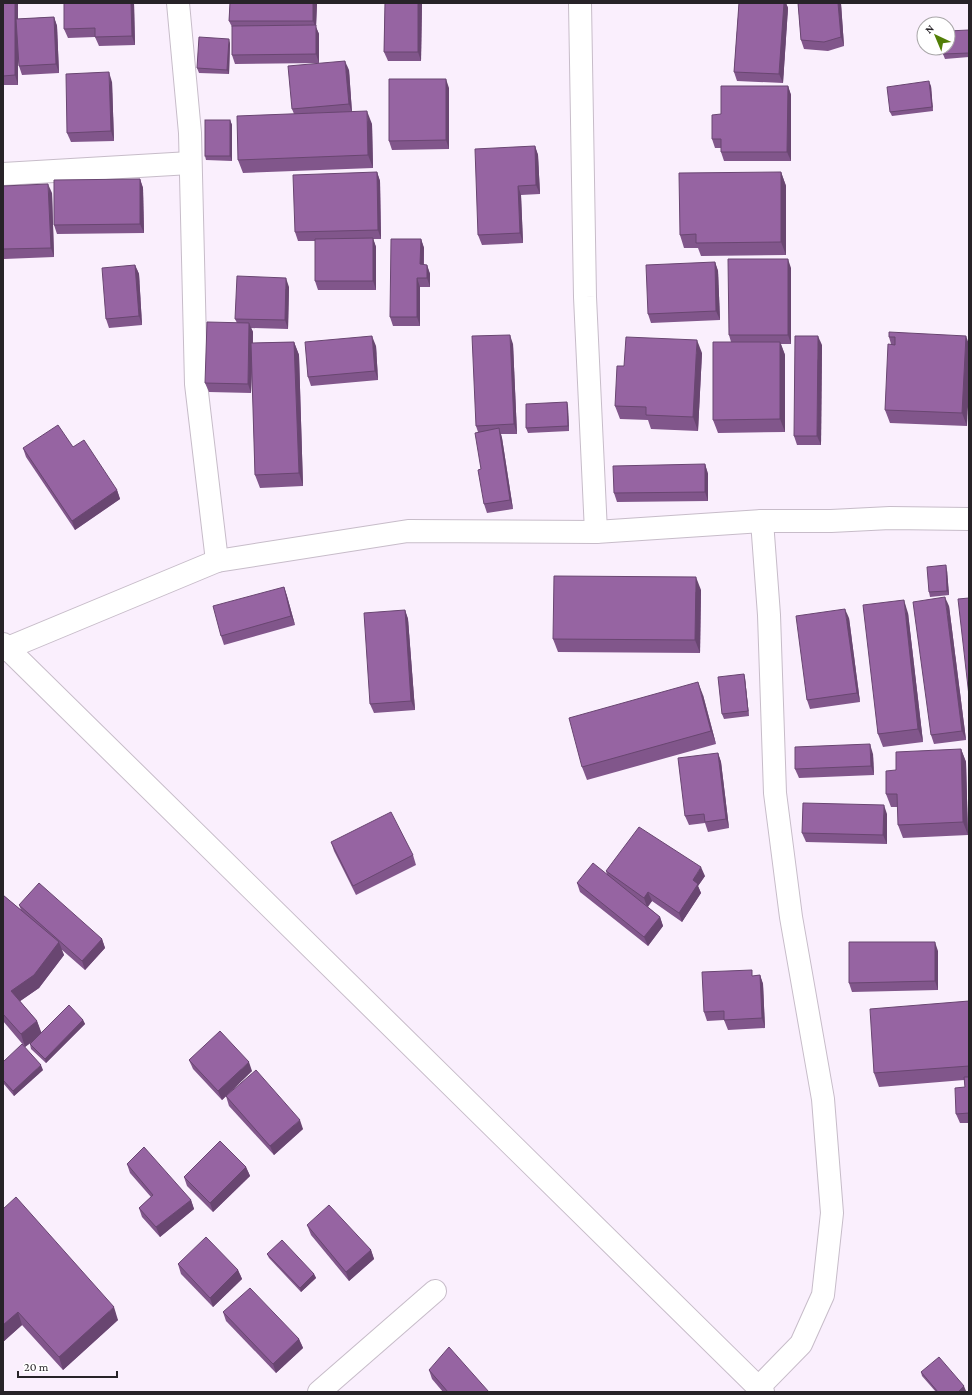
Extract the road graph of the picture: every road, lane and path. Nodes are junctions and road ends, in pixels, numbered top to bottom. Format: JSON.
{"nodes":[{"id":1,"x":178,"y":3,"type":"edge"},
{"id":2,"x":580,"y":3,"type":"edge"},
{"id":3,"x":190,"y":163,"type":"junction"},
{"id":4,"x":3,"y":174,"type":"edge"},
{"id":5,"x":969,"y":519,"type":"edge"},
{"id":6,"x":762,"y":522,"type":"junction"},
{"id":7,"x":596,"y":532,"type":"junction"},
{"id":8,"x":217,"y":560,"type":"junction"},
{"id":9,"x":4,"y":647,"type":"edge"},
{"id":10,"x":435,"y":1292,"type":"dead end"},
{"id":11,"x":761,"y":1389,"type":"edge"},
{"id":12,"x":319,"y":1392,"type":"edge"}],
"edges":[{"from":1,"to":3,"type":"street"},
{"from":2,"to":7,"type":"street"},
{"from":3,"to":4,"type":"street"},
{"from":3,"to":8,"type":"street"},
{"from":5,"to":6,"type":"street"},
{"from":6,"to":7,"type":"street"},
{"from":6,"to":11,"type":"street"},
{"from":7,"to":8,"type":"street"},
{"from":8,"to":9,"type":"street"},
{"from":9,"to":11,"type":"street"},
{"from":10,"to":12,"type":"street"}]}
